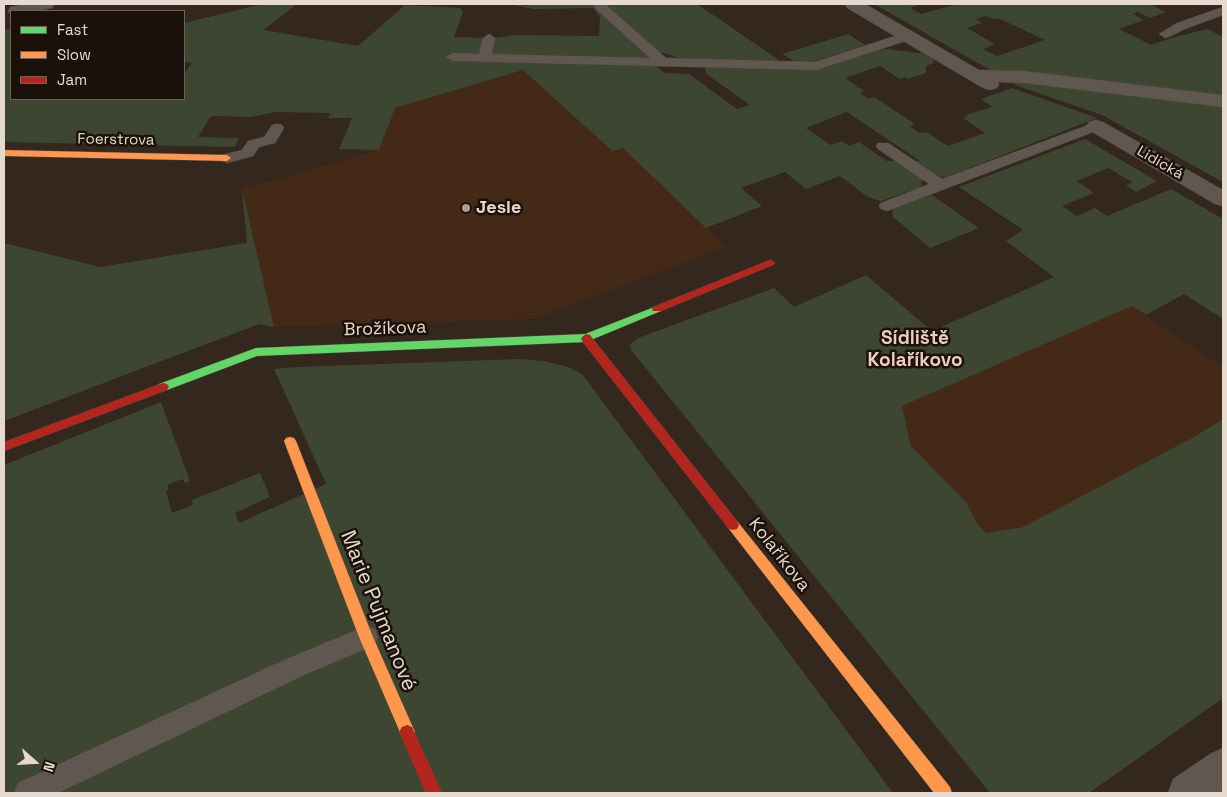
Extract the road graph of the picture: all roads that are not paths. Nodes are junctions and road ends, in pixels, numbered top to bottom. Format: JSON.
{"nodes":[{"id":1,"x":46,"y":4,"type":"edge"},
{"id":2,"x":853,"y":4,"type":"edge"},
{"id":3,"x":1212,"y":4,"type":"edge"},
{"id":4,"x":600,"y":6,"type":"dead end"},
{"id":5,"x":20,"y":10,"type":"edge"},
{"id":6,"x":1223,"y":11,"type":"edge"},
{"id":7,"x":1169,"y":18,"type":"dead end"},
{"id":8,"x":1165,"y":34,"type":"dead end"},
{"id":9,"x":908,"y":36,"type":"junction"},
{"id":10,"x":489,"y":38,"type":"dead end"},
{"id":11,"x":453,"y":57,"type":"dead end"},
{"id":12,"x":484,"y":58,"type":"junction"},
{"id":13,"x":663,"y":62,"type":"junction"},
{"id":14,"x":974,"y":75,"type":"junction"},
{"id":15,"x":996,"y":87,"type":"dead end"},
{"id":16,"x":1223,"y":101,"type":"edge"},
{"id":17,"x":1096,"y":126,"type":"joint"},
{"id":18,"x":277,"y":128,"type":"dead end"},
{"id":19,"x":882,"y":146,"type":"dead end"},
{"id":20,"x":4,"y":153,"type":"edge"},
{"id":21,"x":248,"y":153,"type":"junction"},
{"id":22,"x":275,"y":153,"type":"dead end"},
{"id":23,"x":227,"y":158,"type":"joint"},
{"id":24,"x":941,"y":185,"type":"junction"},
{"id":25,"x":1223,"y":199,"type":"edge"},
{"id":26,"x":887,"y":206,"type":"dead end"},
{"id":27,"x":770,"y":262,"type":"dead end"},
{"id":28,"x":586,"y":338,"type":"junction"},
{"id":29,"x":290,"y":441,"type":"dead end"},
{"id":30,"x":4,"y":447,"type":"edge"},
{"id":31,"x":366,"y":637,"type":"junction"},
{"id":32,"x":1223,"y":767,"type":"edge"},
{"id":33,"x":28,"y":793,"type":"edge"},
{"id":34,"x":434,"y":793,"type":"edge"},
{"id":35,"x":944,"y":793,"type":"edge"},
{"id":36,"x":1187,"y":793,"type":"edge"}],
"edges":[{"from":1,"to":5,"type":"street"},
{"from":2,"to":9,"type":"street"},
{"from":3,"to":7,"type":"lane"},
{"from":4,"to":13,"type":"lane"},
{"from":6,"to":8,"type":"lane"},
{"from":9,"to":13,"type":"lane"},
{"from":9,"to":14,"type":"street"},
{"from":10,"to":12,"type":"lane"},
{"from":11,"to":12,"type":"lane"},
{"from":12,"to":13,"type":"lane"},
{"from":14,"to":15,"type":"street"},
{"from":14,"to":16,"type":"street"},
{"from":17,"to":24,"type":"lane"},
{"from":17,"to":25,"type":"street","name":"Lidická"},
{"from":18,"to":21,"type":"lane"},
{"from":19,"to":24,"type":"lane"},
{"from":20,"to":23,"type":"street","name":"Foerstrova"},
{"from":21,"to":22,"type":"lane"},
{"from":21,"to":23,"type":"lane"},
{"from":24,"to":26,"type":"lane"},
{"from":27,"to":28,"type":"street","name":"Brožíkova"},
{"from":28,"to":30,"type":"street","name":"Brožíkova"},
{"from":28,"to":35,"type":"street","name":"Kolaříkova"},
{"from":29,"to":31,"type":"street","name":"Marie Pujmanové"},
{"from":31,"to":33,"type":"lane"},
{"from":31,"to":34,"type":"street","name":"Marie Pujmanové"},
{"from":32,"to":36,"type":"street"}]}
